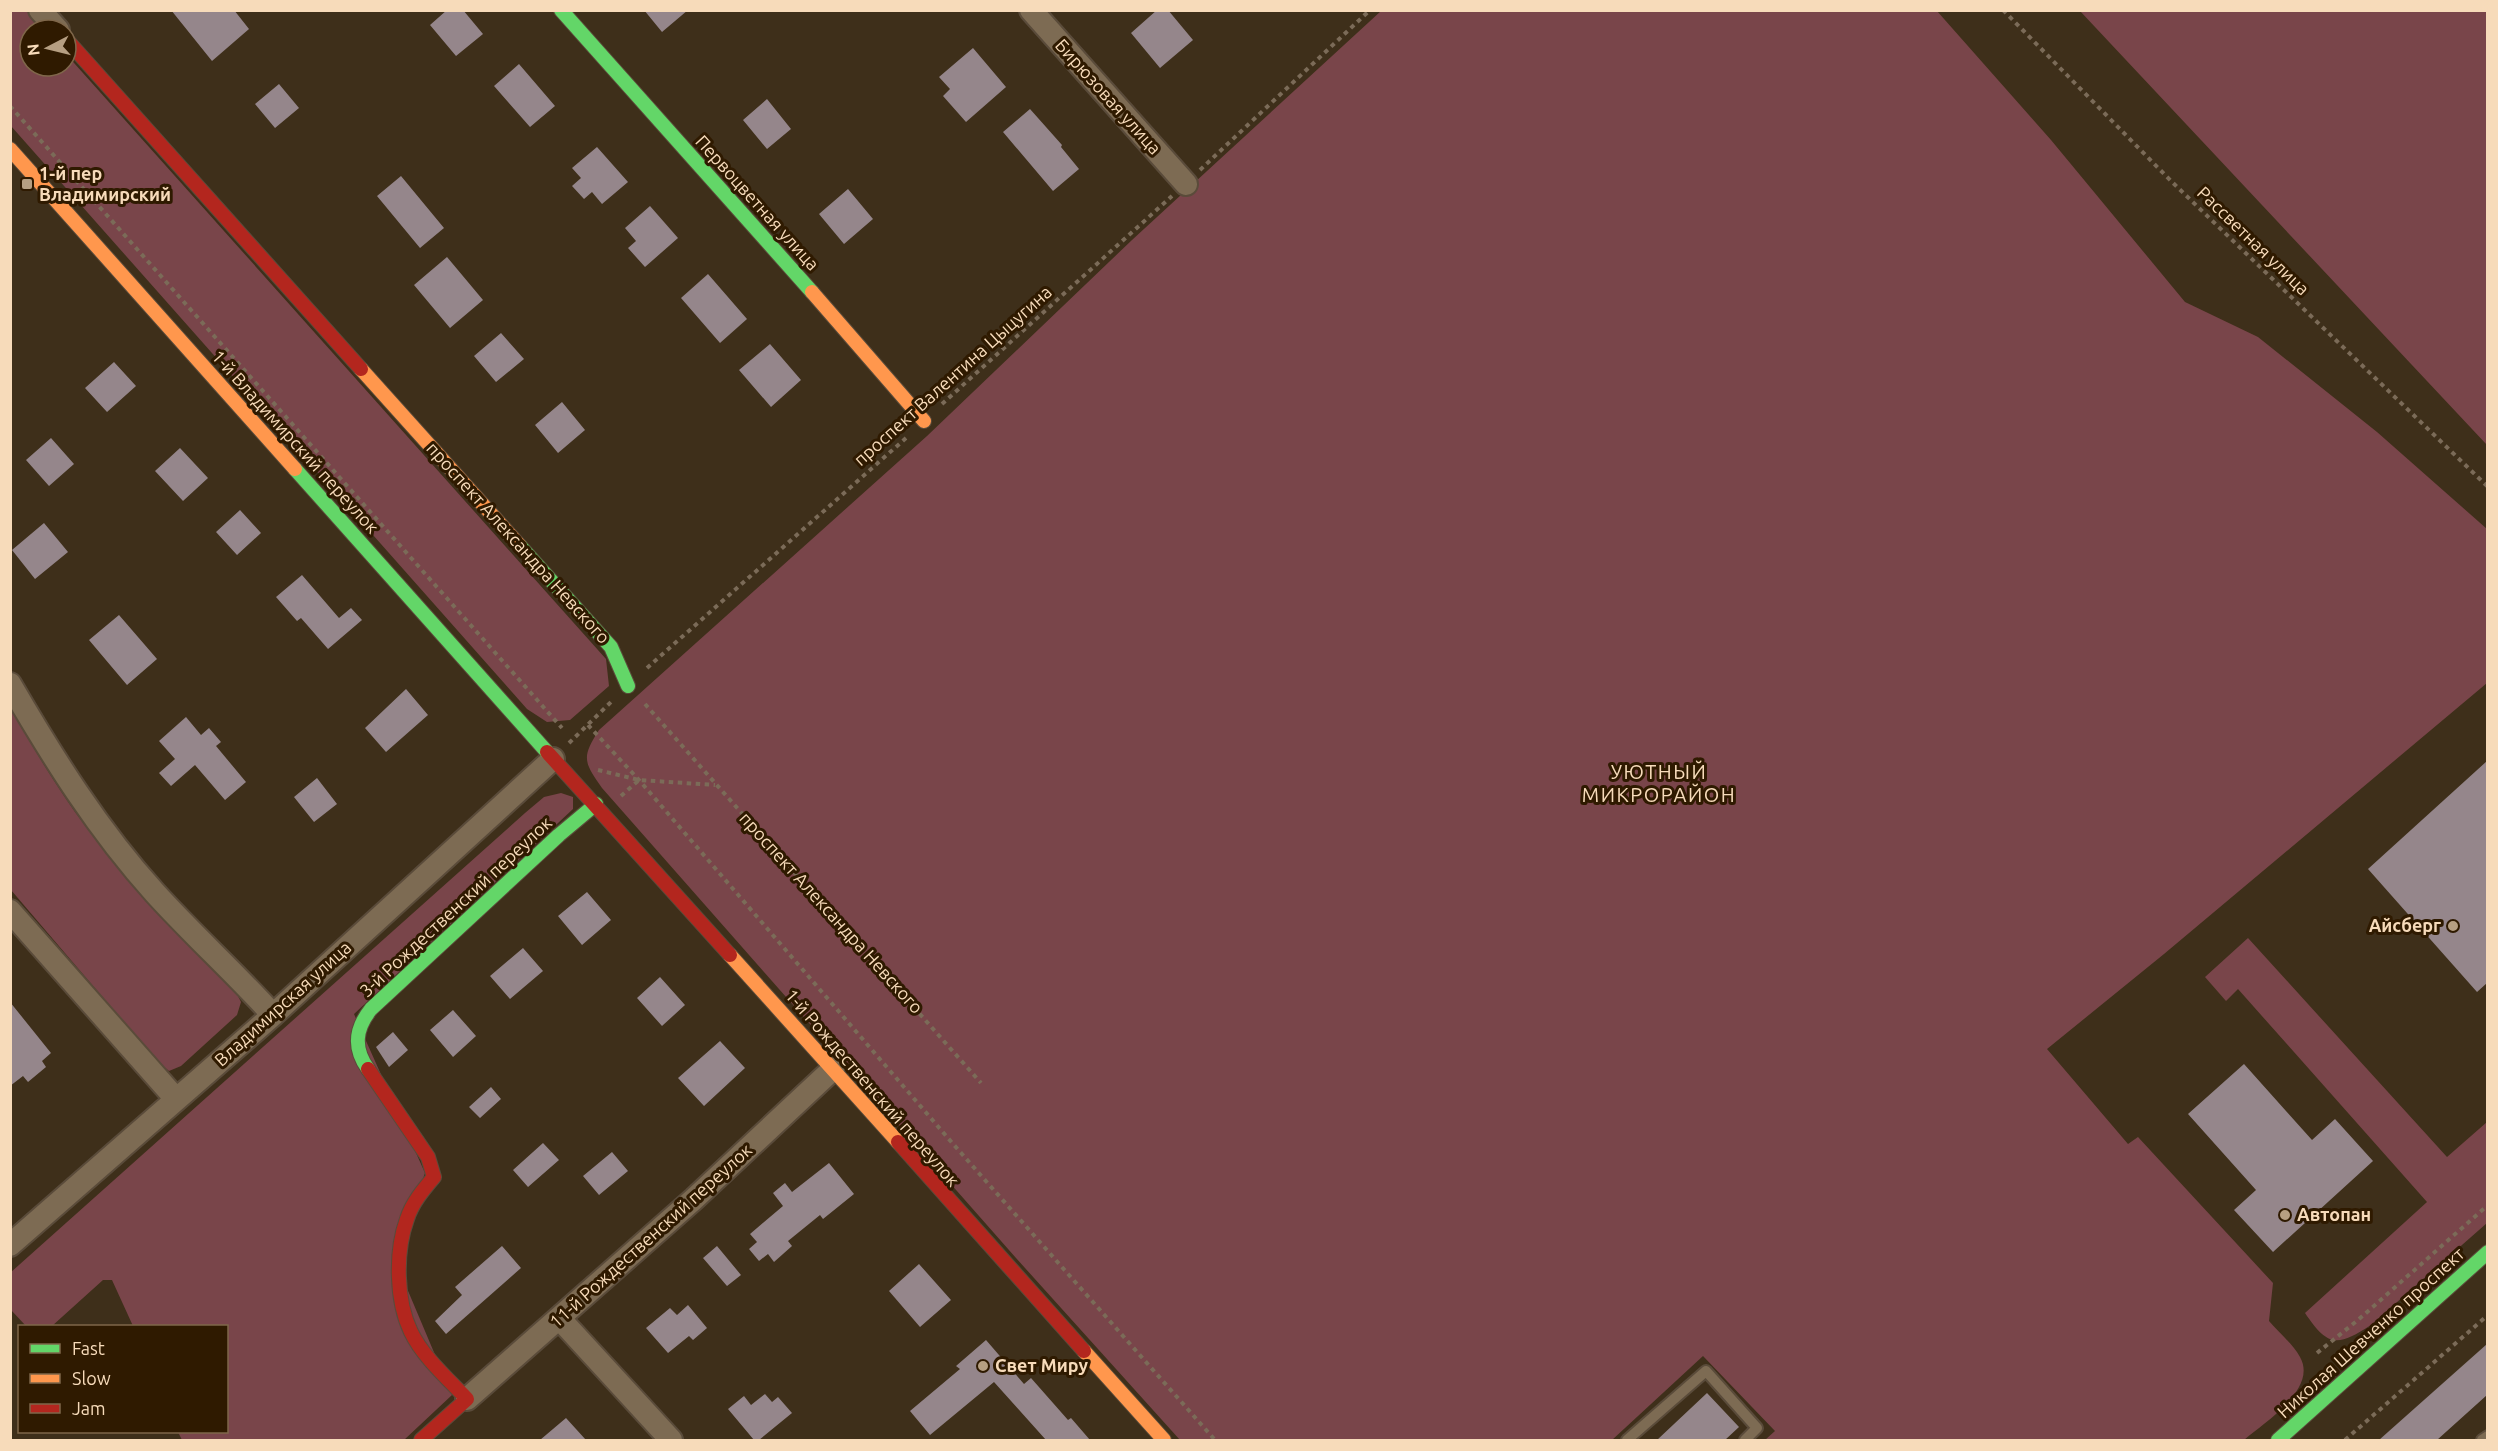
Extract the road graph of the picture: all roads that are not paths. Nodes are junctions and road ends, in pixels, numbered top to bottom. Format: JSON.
{"nodes":[{"id":1,"x":561,"y":10,"type":"edge"},
{"id":2,"x":1031,"y":10,"type":"edge"},
{"id":3,"x":78,"y":52,"type":"edge"},
{"id":4,"x":10,"y":149,"type":"edge"},
{"id":5,"x":1186,"y":184,"type":"road end"},
{"id":6,"x":924,"y":421,"type":"road end"},
{"id":7,"x":10,"y":684,"type":"edge"},
{"id":8,"x":628,"y":686,"type":"road end"},
{"id":9,"x":553,"y":759,"type":"junction"},
{"id":10,"x":596,"y":804,"type":"junction"},
{"id":11,"x":10,"y":911,"type":"edge"},
{"id":12,"x":273,"y":1015,"type":"junction"},
{"id":13,"x":833,"y":1069,"type":"junction"},
{"id":14,"x":176,"y":1099,"type":"junction"},
{"id":15,"x":10,"y":1245,"type":"edge"},
{"id":16,"x":2487,"y":1252,"type":"edge"},
{"id":17,"x":560,"y":1319,"type":"junction"},
{"id":18,"x":467,"y":1399,"type":"junction"},
{"id":19,"x":2487,"y":1436,"type":"edge"},
{"id":20,"x":2286,"y":1438,"type":"edge"},
{"id":21,"x":422,"y":1440,"type":"edge"},
{"id":22,"x":672,"y":1440,"type":"edge"},
{"id":23,"x":1164,"y":1440,"type":"edge"},
{"id":24,"x":1627,"y":1440,"type":"edge"},
{"id":25,"x":1745,"y":1440,"type":"edge"},
{"id":26,"x":2482,"y":1440,"type":"edge"}],
"edges":[{"from":1,"to":6,"type":"street","name":"Первоцветная улица"},
{"from":2,"to":5,"type":"street","name":"Бирюзовая улица"},
{"from":3,"to":8,"type":"street","name":"проспект Александра Невского"},
{"from":4,"to":9,"type":"street","name":"1-й Владимирский переулок"},
{"from":7,"to":12,"type":"street"},
{"from":9,"to":10,"type":"street","name":"1-й Рождественский переулок"},
{"from":9,"to":12,"type":"street","name":"Владимирская улица"},
{"from":10,"to":13,"type":"street","name":"1-й Рождественский переулок"},
{"from":10,"to":18,"type":"street","name":"3-й Рождественский переулок"},
{"from":11,"to":14,"type":"street"},
{"from":12,"to":14,"type":"street","name":"Владимирская улица"},
{"from":13,"to":17,"type":"street","name":"11-й Рождественский переулок"},
{"from":13,"to":23,"type":"street","name":"1-й Рождественский переулок"},
{"from":14,"to":15,"type":"street","name":"Владимирская улица"},
{"from":16,"to":20,"type":"street","name":"Николая Шевченко проспект"},
{"from":17,"to":18,"type":"street","name":"11-й Рождественский переулок"},
{"from":17,"to":22,"type":"street"},
{"from":18,"to":21,"type":"street"},
{"from":19,"to":26,"type":"lane"},
{"from":24,"to":25,"type":"lane"}]}
